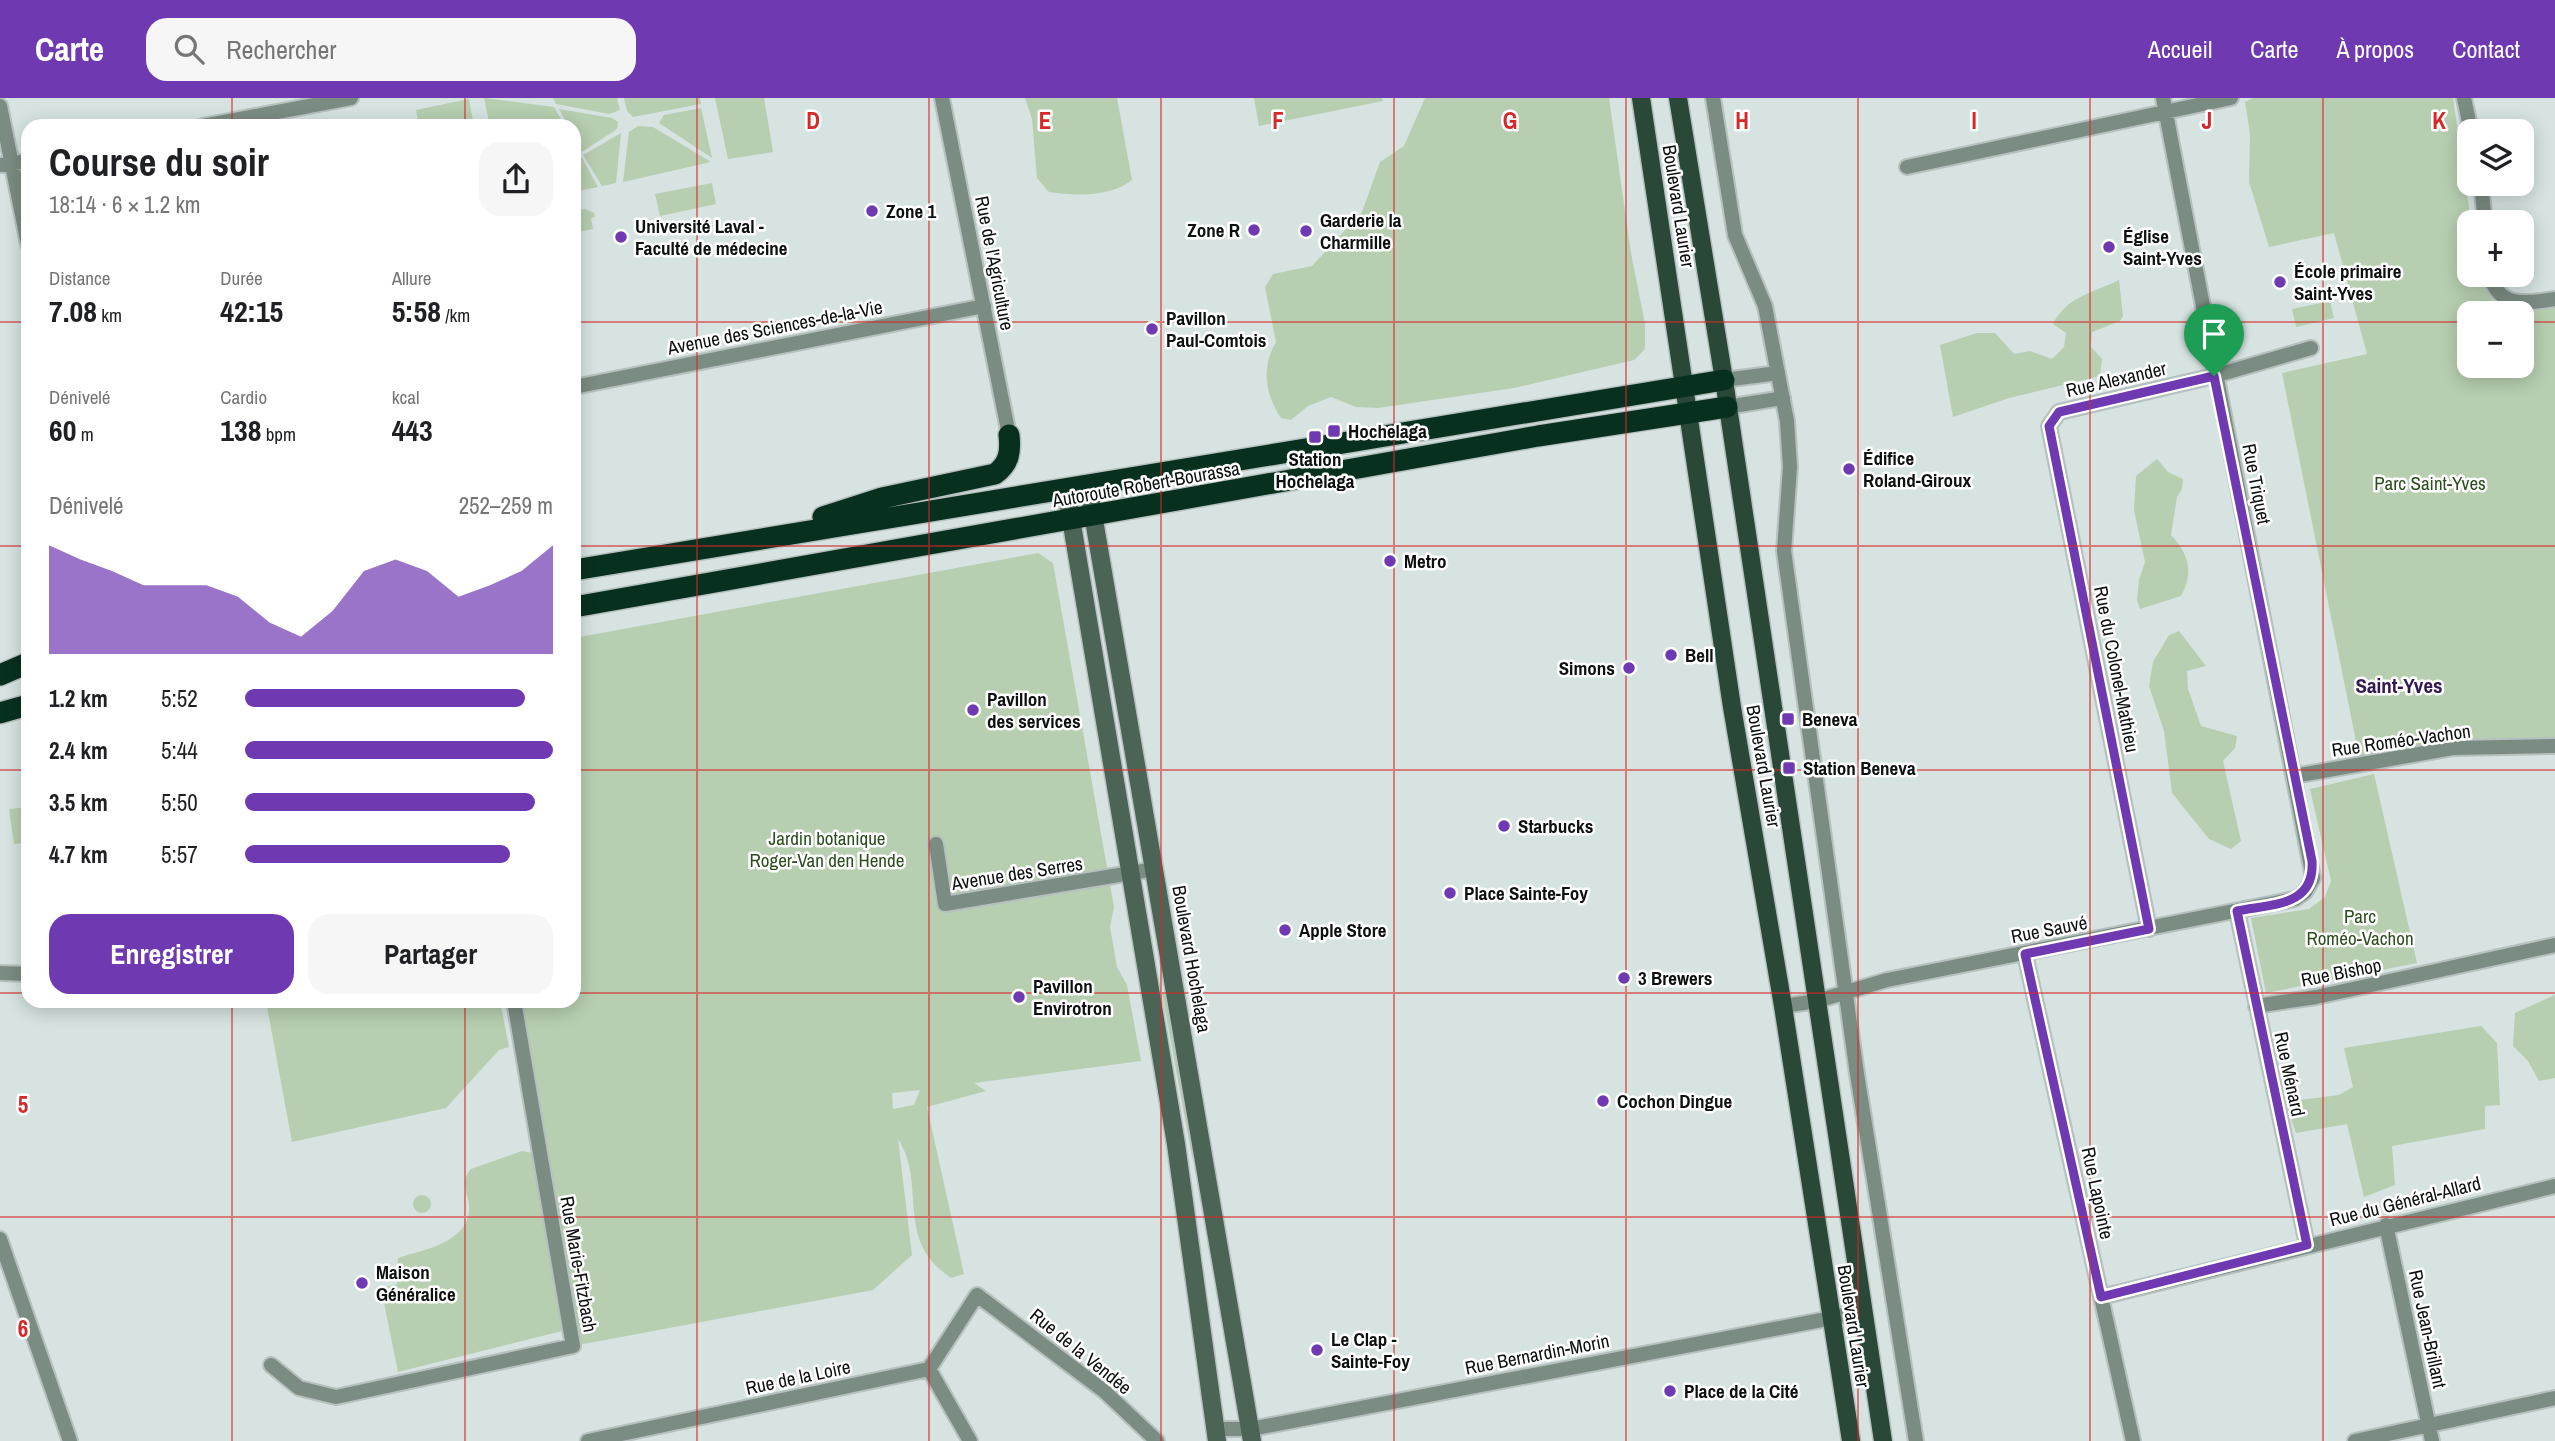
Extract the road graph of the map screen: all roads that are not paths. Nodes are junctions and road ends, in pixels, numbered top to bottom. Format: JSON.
{"nodes":[{"id":1,"x":351,"y":98,"type":"edge"},
{"id":2,"x":942,"y":98,"type":"edge"},
{"id":3,"x":1641,"y":98,"type":"edge"},
{"id":4,"x":1678,"y":98,"type":"edge"},
{"id":5,"x":1713,"y":98,"type":"edge"},
{"id":6,"x":2231,"y":98,"type":"edge"},
{"id":7,"x":2464,"y":98,"type":"edge"},
{"id":8,"x":2163,"y":105,"type":"edge"},
{"id":9,"x":0,"y":106,"type":"edge"},
{"id":10,"x":259,"y":119,"type":"edge"},
{"id":11,"x":2468,"y":119,"type":"edge"},
{"id":12,"x":6,"y":164,"type":"edge"},
{"id":13,"x":1907,"y":167,"type":"dead end"},
{"id":14,"x":21,"y":219,"type":"edge"},
{"id":15,"x":2495,"y":287,"type":"edge"},
{"id":16,"x":2555,"y":299,"type":"edge"},
{"id":17,"x":984,"y":306,"type":"junction"},
{"id":18,"x":2311,"y":348,"type":"dead end"},
{"id":19,"x":1778,"y":373,"type":"junction"},
{"id":20,"x":2214,"y":376,"type":"junction"},
{"id":21,"x":1724,"y":380,"type":"junction"},
{"id":22,"x":1684,"y":385,"type":"junction"},
{"id":23,"x":581,"y":386,"type":"edge"},
{"id":24,"x":1783,"y":398,"type":"junction"},
{"id":25,"x":1727,"y":407,"type":"junction"},
{"id":26,"x":1689,"y":413,"type":"junction"},
{"id":27,"x":2053,"y":418,"type":"joint"},
{"id":28,"x":1009,"y":435,"type":"joint"},
{"id":29,"x":1088,"y":485,"type":"junction"},
{"id":30,"x":1066,"y":489,"type":"junction"},
{"id":31,"x":1094,"y":516,"type":"junction"},
{"id":32,"x":1072,"y":520,"type":"junction"},
{"id":33,"x":637,"y":560,"type":"junction"},
{"id":34,"x":581,"y":569,"type":"edge"},
{"id":35,"x":658,"y":591,"type":"junction"},
{"id":36,"x":581,"y":606,"type":"edge"},
{"id":37,"x":581,"y":617,"type":"edge"},
{"id":38,"x":21,"y":666,"type":"edge"},
{"id":39,"x":0,"y":675,"type":"edge"},
{"id":40,"x":21,"y":678,"type":"edge"},
{"id":41,"x":0,"y":682,"type":"edge"},
{"id":42,"x":21,"y":707,"type":"edge"},
{"id":43,"x":0,"y":713,"type":"edge"},
{"id":44,"x":21,"y":720,"type":"edge"},
{"id":45,"x":0,"y":724,"type":"edge"},
{"id":46,"x":2555,"y":746,"type":"edge"},
{"id":47,"x":2294,"y":776,"type":"junction"},
{"id":48,"x":936,"y":844,"type":"dead end"},
{"id":49,"x":1155,"y":869,"type":"junction"},
{"id":50,"x":1131,"y":873,"type":"junction"},
{"id":51,"x":2313,"y":878,"type":"joint"},
{"id":52,"x":2237,"y":911,"type":"junction"},
{"id":53,"x":2149,"y":929,"type":"junction"},
{"id":54,"x":2555,"y":945,"type":"edge"},
{"id":55,"x":2025,"y":954,"type":"junction"},
{"id":56,"x":0,"y":973,"type":"edge"},
{"id":57,"x":21,"y":974,"type":"edge"},
{"id":58,"x":1846,"y":991,"type":"junction"},
{"id":59,"x":1817,"y":1001,"type":"junction"},
{"id":60,"x":1783,"y":1006,"type":"junction"},
{"id":61,"x":2256,"y":1006,"type":"junction"},
{"id":62,"x":515,"y":1008,"type":"edge"},
{"id":63,"x":2555,"y":1186,"type":"edge"},
{"id":64,"x":2386,"y":1225,"type":"junction"},
{"id":65,"x":0,"y":1239,"type":"edge"},
{"id":66,"x":2307,"y":1245,"type":"junction"},
{"id":67,"x":2101,"y":1297,"type":"junction"},
{"id":68,"x":1863,"y":1310,"type":"junction"},
{"id":69,"x":1832,"y":1318,"type":"junction"},
{"id":70,"x":271,"y":1365,"type":"dead end"},
{"id":71,"x":929,"y":1369,"type":"junction"},
{"id":72,"x":2555,"y":1398,"type":"edge"},
{"id":73,"x":2429,"y":1426,"type":"junction"},
{"id":74,"x":1217,"y":1435,"type":"edge"},
{"id":75,"x":1251,"y":1435,"type":"edge"},
{"id":76,"x":70,"y":1441,"type":"edge"},
{"id":77,"x":588,"y":1441,"type":"edge"},
{"id":78,"x":970,"y":1441,"type":"edge"},
{"id":79,"x":1157,"y":1441,"type":"edge"},
{"id":80,"x":1851,"y":1441,"type":"edge"},
{"id":81,"x":1883,"y":1441,"type":"edge"},
{"id":82,"x":1916,"y":1441,"type":"edge"},
{"id":83,"x":2133,"y":1441,"type":"edge"},
{"id":84,"x":2355,"y":1441,"type":"edge"},
{"id":85,"x":2432,"y":1441,"type":"edge"}],
"edges":[{"from":1,"to":10,"type":"street"},
{"from":2,"to":17,"type":"street","name":"Rue de l'Agriculture"},
{"from":3,"to":22,"type":"main road","name":"Boulevard Laurier"},
{"from":4,"to":21,"type":"main road","name":"Boulevard Laurier"},
{"from":5,"to":19,"type":"street"},
{"from":6,"to":8,"type":"street"},
{"from":7,"to":11,"type":"street"},
{"from":8,"to":13,"type":"street"},
{"from":8,"to":20,"type":"street","name":"Rue Triquet"},
{"from":9,"to":12,"type":"street"},
{"from":12,"to":14,"type":"street"},
{"from":15,"to":16,"type":"street"},
{"from":17,"to":23,"type":"street","name":"Avenue des Sciences-de-la-Vie"},
{"from":17,"to":28,"type":"street","name":"Rue de l'Agriculture"},
{"from":18,"to":20,"type":"street","name":"Rue Alexander"},
{"from":19,"to":21,"type":"street"},
{"from":19,"to":24,"type":"street"},
{"from":20,"to":27,"type":"street","name":"Rue Alexander"},
{"from":20,"to":47,"type":"street","name":"Rue Triquet"},
{"from":21,"to":22,"type":"highway","name":"Autoroute Robert-Bourassa"},
{"from":21,"to":25,"type":"main road","name":"Boulevard Laurier"},
{"from":22,"to":26,"type":"main road","name":"Boulevard Laurier"},
{"from":22,"to":29,"type":"highway","name":"Autoroute Robert-Bourassa"},
{"from":24,"to":25,"type":"street"},
{"from":24,"to":58,"type":"street"},
{"from":25,"to":26,"type":"highway","name":"Autoroute Robert-Bourassa"},
{"from":25,"to":59,"type":"main road","name":"Boulevard Laurier"},
{"from":26,"to":31,"type":"highway","name":"Autoroute Robert-Bourassa"},
{"from":26,"to":60,"type":"main road","name":"Boulevard Laurier"},
{"from":27,"to":53,"type":"street","name":"Rue du Colonel-Mathieu"},
{"from":28,"to":33,"type":"highway"},
{"from":29,"to":30,"type":"highway","name":"Autoroute Robert-Bourassa"},
{"from":29,"to":31,"type":"main road","name":"Boulevard Hochelaga"},
{"from":30,"to":32,"type":"main road"},
{"from":30,"to":33,"type":"highway","name":"Autoroute Robert-Bourassa"},
{"from":31,"to":32,"type":"highway","name":"Autoroute Robert-Bourassa"},
{"from":31,"to":49,"type":"main road","name":"Boulevard Hochelaga"},
{"from":32,"to":35,"type":"highway","name":"Autoroute Robert-Bourassa"},
{"from":32,"to":50,"type":"main road"},
{"from":33,"to":34,"type":"highway","name":"Autoroute Robert-Bourassa"},
{"from":35,"to":36,"type":"highway","name":"Autoroute Robert-Bourassa"},
{"from":35,"to":37,"type":"highway"},
{"from":38,"to":39,"type":"highway"},
{"from":40,"to":41,"type":"highway"},
{"from":42,"to":43,"type":"highway"},
{"from":44,"to":45,"type":"highway"},
{"from":46,"to":47,"type":"street","name":"Rue Roméo-Vachon"},
{"from":47,"to":51,"type":"street","name":"Rue Triquet"},
{"from":48,"to":50,"type":"street","name":"Avenue des Serres"},
{"from":49,"to":50,"type":"street","name":"Avenue des Serres"},
{"from":49,"to":75,"type":"main road","name":"Boulevard Hochelaga"},
{"from":50,"to":74,"type":"main road"},
{"from":51,"to":52,"type":"street","name":"Rue Sauvé"},
{"from":52,"to":53,"type":"street","name":"Rue Sauvé"},
{"from":52,"to":61,"type":"street","name":"Rue Ménard"},
{"from":53,"to":55,"type":"street","name":"Rue Sauvé"},
{"from":54,"to":61,"type":"street","name":"Rue Bishop"},
{"from":55,"to":58,"type":"street","name":"Rue Sauvé"},
{"from":55,"to":67,"type":"street","name":"Rue Lapointe"},
{"from":56,"to":57,"type":"street"},
{"from":58,"to":59,"type":"street","name":"Rue Sauvé"},
{"from":58,"to":82,"type":"street"},
{"from":59,"to":60,"type":"street","name":"Rue Sauvé"},
{"from":59,"to":68,"type":"main road","name":"Boulevard Laurier"},
{"from":60,"to":69,"type":"main road","name":"Boulevard Laurier"},
{"from":61,"to":66,"type":"street","name":"Rue Ménard"},
{"from":62,"to":70,"type":"street","name":"Rue Marie-Fitzbach"},
{"from":63,"to":64,"type":"street","name":"Rue du Général-Allard"},
{"from":64,"to":66,"type":"street","name":"Rue du Général-Allard"},
{"from":64,"to":73,"type":"street","name":"Rue Jean-Brillant"},
{"from":65,"to":76,"type":"street"},
{"from":66,"to":67,"type":"street","name":"Rue du Général-Allard"},
{"from":67,"to":83,"type":"street","name":"Rue Lapointe"},
{"from":68,"to":69,"type":"street","name":"Rue Bernardin-Morin"},
{"from":68,"to":81,"type":"main road","name":"Boulevard Laurier"},
{"from":69,"to":75,"type":"street","name":"Rue Bernardin-Morin"},
{"from":69,"to":80,"type":"main road","name":"Boulevard Laurier"},
{"from":71,"to":77,"type":"street","name":"Rue de la Loire"},
{"from":71,"to":78,"type":"street"},
{"from":71,"to":79,"type":"street","name":"Rue de la Vendée"},
{"from":72,"to":73,"type":"street"},
{"from":73,"to":84,"type":"street"},
{"from":73,"to":85,"type":"street","name":"Rue Jean-Brillant"},
{"from":74,"to":75,"type":"street","name":"Rue Bernardin-Morin"}]}
